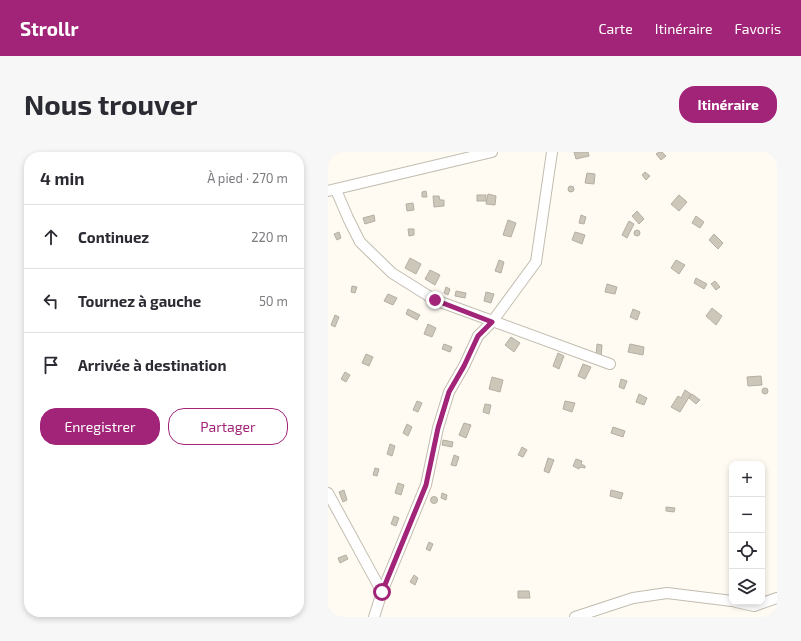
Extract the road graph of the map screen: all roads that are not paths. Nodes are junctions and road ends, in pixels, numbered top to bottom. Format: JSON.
{"nodes":[{"id":1,"x":492,"y":152,"type":"edge"},
{"id":2,"x":552,"y":152,"type":"edge"},
{"id":3,"x":332,"y":190,"type":"edge"},
{"id":4,"x":492,"y":322,"type":"junction"},
{"id":5,"x":610,"y":364,"type":"dead end"},
{"id":6,"x":328,"y":493,"type":"edge"},
{"id":7,"x":382,"y":592,"type":"junction"},
{"id":8,"x":777,"y":598,"type":"edge"},
{"id":9,"x":729,"y":601,"type":"edge"},
{"id":10,"x":765,"y":602,"type":"edge"},
{"id":11,"x":374,"y":617,"type":"edge"},
{"id":12,"x":575,"y":617,"type":"edge"}],
"edges":[{"from":1,"to":3,"type":"street"},
{"from":2,"to":4,"type":"street"},
{"from":3,"to":4,"type":"street"},
{"from":4,"to":5,"type":"street"},
{"from":4,"to":7,"type":"street"},
{"from":6,"to":7,"type":"street"},
{"from":7,"to":11,"type":"street"},
{"from":8,"to":10,"type":"street"},
{"from":9,"to":12,"type":"street"}]}
